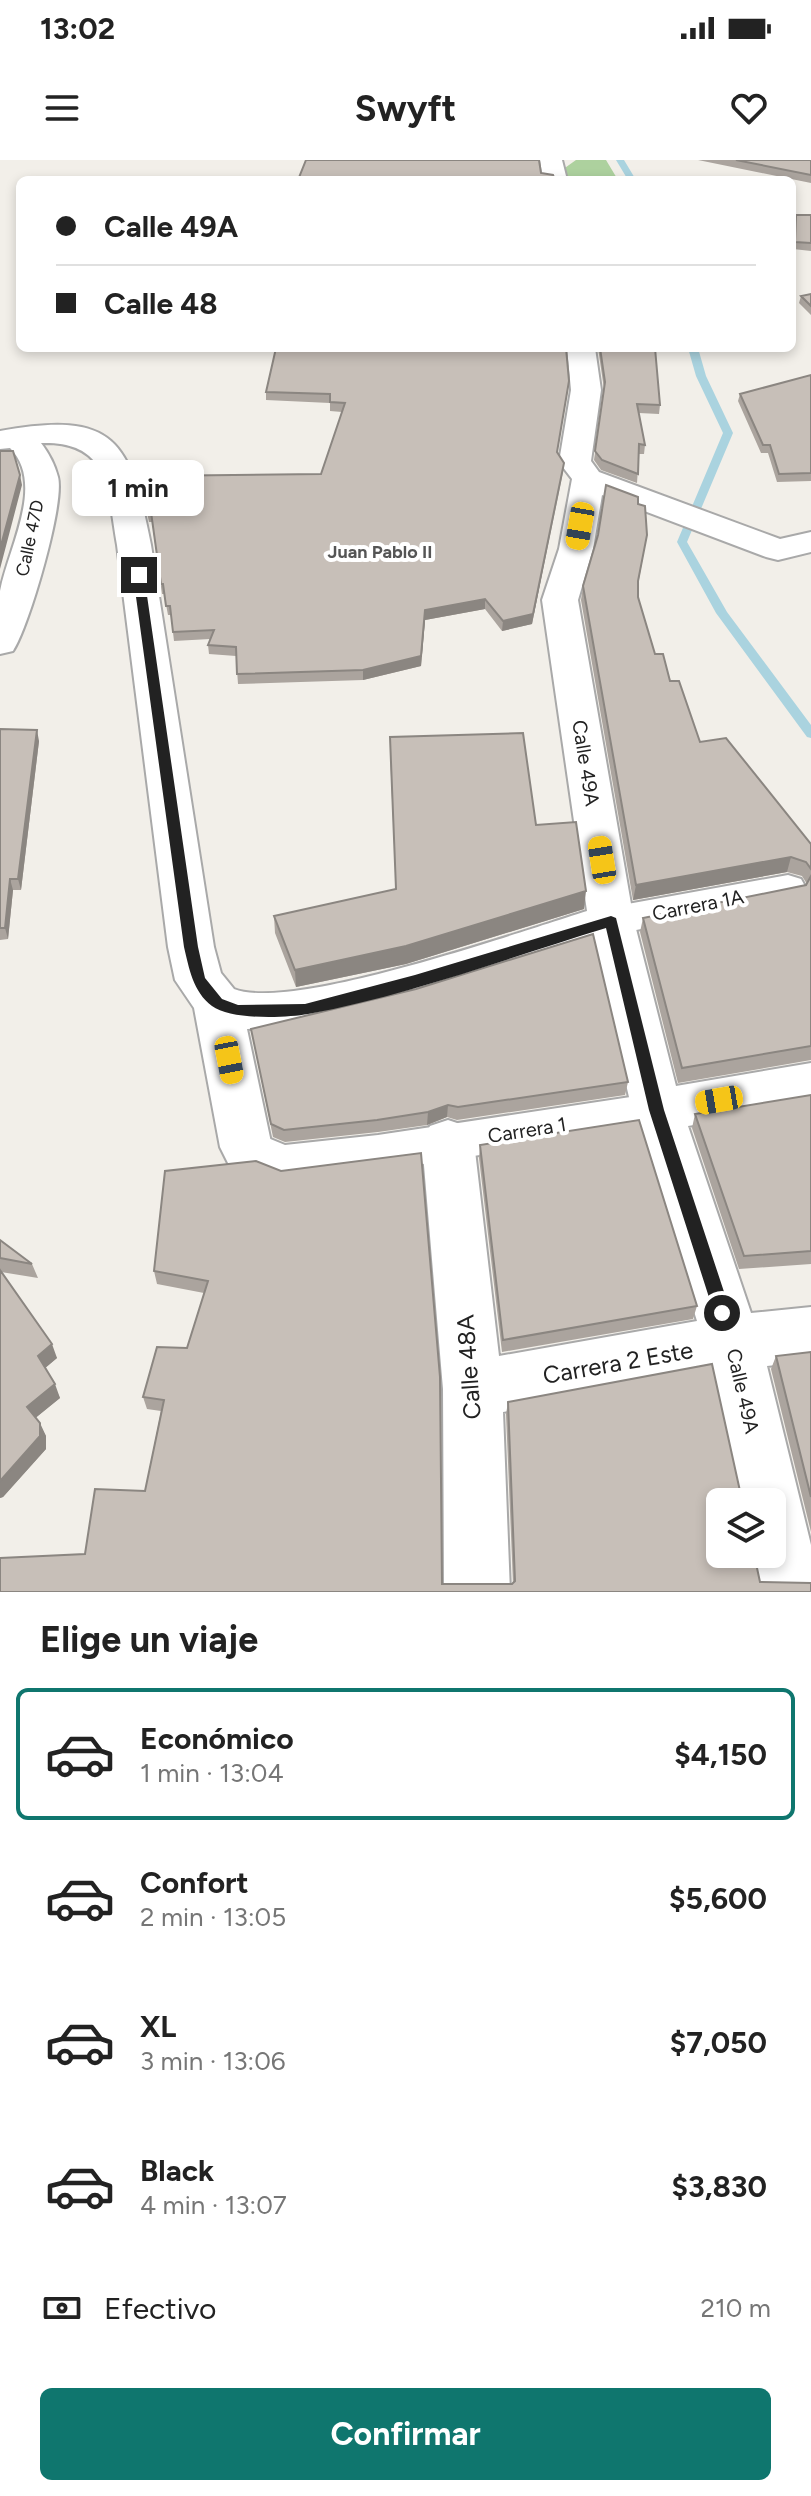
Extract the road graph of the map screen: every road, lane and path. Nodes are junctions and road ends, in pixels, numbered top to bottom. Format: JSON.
{"nodes":[{"id":1,"x":581,"y":352,"type":"edge"},
{"id":2,"x":9,"y":438,"type":"edge"},
{"id":3,"x":588,"y":479,"type":"junction"},
{"id":4,"x":811,"y":542,"type":"edge"},
{"id":5,"x":0,"y":643,"type":"edge"},
{"id":6,"x":788,"y":888,"type":"edge"},
{"id":7,"x":611,"y":921,"type":"junction"},
{"id":8,"x":227,"y":1006,"type":"junction"},
{"id":9,"x":811,"y":1084,"type":"edge"},
{"id":10,"x":657,"y":1110,"type":"junction"},
{"id":11,"x":448,"y":1142,"type":"junction"},
{"id":12,"x":246,"y":1147,"type":"joint"},
{"id":13,"x":811,"y":1334,"type":"edge"},
{"id":14,"x":732,"y":1342,"type":"junction"},
{"id":15,"x":473,"y":1389,"type":"junction"},
{"id":16,"x":766,"y":1488,"type":"edge"},
{"id":17,"x":784,"y":1568,"type":"edge"},
{"id":18,"x":477,"y":1592,"type":"edge"},
{"id":19,"x":790,"y":1592,"type":"edge"}],
"edges":[{"from":1,"to":3,"type":"street","name":"Calle 49A"},
{"from":2,"to":5,"type":"street","name":"Calle 47D"},
{"from":2,"to":8,"type":"street"},
{"from":3,"to":4,"type":"street"},
{"from":3,"to":7,"type":"street","name":"Calle 49A"},
{"from":6,"to":7,"type":"street","name":"Carrera 1A"},
{"from":7,"to":8,"type":"street","name":"Carrera 1A"},
{"from":7,"to":10,"type":"street","name":"Calle 49A"},
{"from":8,"to":12,"type":"street"},
{"from":9,"to":10,"type":"street","name":"Carrera 1"},
{"from":10,"to":11,"type":"street","name":"Carrera 1"},
{"from":10,"to":14,"type":"street","name":"Calle 49A"},
{"from":11,"to":12,"type":"street","name":"Carrera 1"},
{"from":11,"to":15,"type":"street","name":"Calle 48A"},
{"from":13,"to":14,"type":"street","name":"Carrera 2 Este"},
{"from":14,"to":15,"type":"street","name":"Carrera 2 Este"},
{"from":14,"to":16,"type":"street","name":"Calle 49A"},
{"from":15,"to":18,"type":"street","name":"Calle 48A"},
{"from":17,"to":19,"type":"street"}]}
